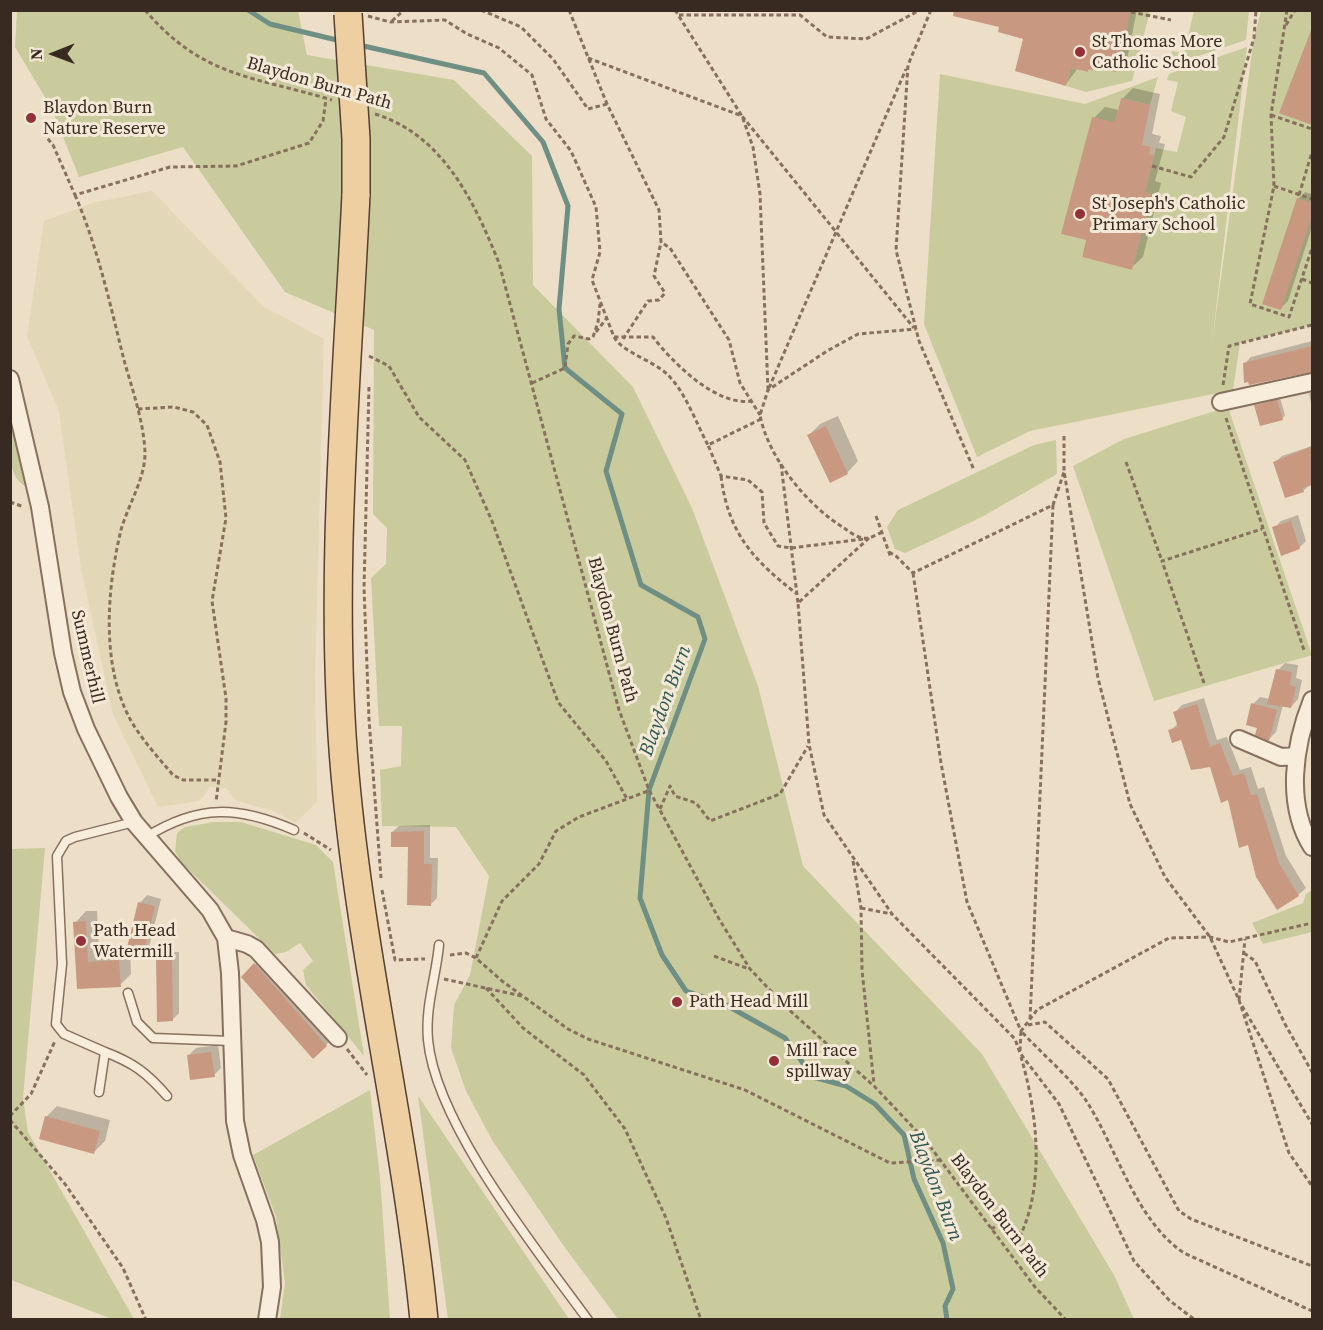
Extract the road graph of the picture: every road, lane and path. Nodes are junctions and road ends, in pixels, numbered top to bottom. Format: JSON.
{"nodes":[{"id":1,"x":145,"y":10,"type":"edge"},
{"id":2,"x":349,"y":10,"type":"edge"},
{"id":3,"x":404,"y":10,"type":"edge"},
{"id":4,"x":481,"y":10,"type":"edge"},
{"id":5,"x":569,"y":10,"type":"edge"},
{"id":6,"x":675,"y":10,"type":"edge"},
{"id":7,"x":920,"y":10,"type":"edge"},
{"id":8,"x":931,"y":10,"type":"edge"},
{"id":9,"x":1256,"y":10,"type":"edge"},
{"id":10,"x":1287,"y":10,"type":"edge"},
{"id":11,"x":1295,"y":10,"type":"edge"},
{"id":12,"x":1131,"y":12,"type":"edge"},
{"id":13,"x":679,"y":15,"type":"junction"},
{"id":14,"x":1171,"y":20,"type":"dead end"},
{"id":15,"x":1285,"y":27,"type":"junction"},
{"id":16,"x":588,"y":58,"type":"junction"},
{"id":17,"x":908,"y":65,"type":"junction"},
{"id":18,"x":326,"y":99,"type":"junction"},
{"id":19,"x":336,"y":102,"type":"dead end"},
{"id":20,"x":607,"y":104,"type":"junction"},
{"id":21,"x":366,"y":111,"type":"dead end"},
{"id":22,"x":1271,"y":115,"type":"junction"},
{"id":23,"x":742,"y":116,"type":"junction"},
{"id":24,"x":1312,"y":129,"type":"edge"},
{"id":25,"x":43,"y":133,"type":"dead end"},
{"id":26,"x":1312,"y":152,"type":"edge"},
{"id":27,"x":1152,"y":166,"type":"dead end"},
{"id":28,"x":1274,"y":186,"type":"junction"},
{"id":29,"x":75,"y":195,"type":"junction"},
{"id":30,"x":1299,"y":195,"type":"junction"},
{"id":31,"x":1312,"y":199,"type":"edge"},
{"id":32,"x":836,"y":232,"type":"junction"},
{"id":33,"x":661,"y":242,"type":"junction"},
{"id":34,"x":1312,"y":248,"type":"edge"},
{"id":35,"x":1302,"y":279,"type":"junction"},
{"id":36,"x":1312,"y":283,"type":"edge"},
{"id":37,"x":600,"y":302,"type":"junction"},
{"id":38,"x":606,"y":319,"type":"junction"},
{"id":39,"x":1312,"y":325,"type":"edge"},
{"id":40,"x":916,"y":329,"type":"junction"},
{"id":41,"x":593,"y":337,"type":"junction"},
{"id":42,"x":614,"y":337,"type":"junction"},
{"id":43,"x":623,"y":339,"type":"junction"},
{"id":44,"x":369,"y":367,"type":"dead end"},
{"id":45,"x":369,"y":378,"type":"dead end"},
{"id":46,"x":10,"y":379,"type":"edge"},
{"id":47,"x":1312,"y":382,"type":"edge"},
{"id":48,"x":532,"y":383,"type":"junction"},
{"id":49,"x":768,"y":390,"type":"junction"},
{"id":50,"x":752,"y":401,"type":"junction"},
{"id":51,"x":1222,"y":405,"type":"junction"},
{"id":52,"x":137,"y":409,"type":"junction"},
{"id":53,"x":760,"y":417,"type":"junction"},
{"id":54,"x":1064,"y":436,"type":"dead end"},
{"id":55,"x":708,"y":445,"type":"junction"},
{"id":56,"x":1126,"y":462,"type":"dead end"},
{"id":57,"x":781,"y":463,"type":"junction"},
{"id":58,"x":974,"y":470,"type":"dead end"},
{"id":59,"x":1064,"y":471,"type":"junction"},
{"id":60,"x":721,"y":476,"type":"junction"},
{"id":61,"x":1053,"y":505,"type":"junction"},
{"id":62,"x":876,"y":516,"type":"dead end"},
{"id":63,"x":1262,"y":529,"type":"junction"},
{"id":64,"x":882,"y":532,"type":"junction"},
{"id":65,"x":869,"y":538,"type":"junction"},
{"id":66,"x":791,"y":548,"type":"junction"},
{"id":67,"x":889,"y":552,"type":"junction"},
{"id":68,"x":891,"y":558,"type":"dead end"},
{"id":69,"x":1162,"y":561,"type":"junction"},
{"id":70,"x":913,"y":573,"type":"junction"},
{"id":71,"x":797,"y":594,"type":"junction"},
{"id":72,"x":798,"y":603,"type":"junction"},
{"id":73,"x":1304,"y":650,"type":"dead end"},
{"id":74,"x":1204,"y":683,"type":"dead end"},
{"id":75,"x":1312,"y":700,"type":"edge"},
{"id":76,"x":1239,"y":739,"type":"dead end"},
{"id":77,"x":809,"y":744,"type":"junction"},
{"id":78,"x":1297,"y":756,"type":"junction"},
{"id":79,"x":218,"y":780,"type":"junction"},
{"id":80,"x":649,"y":790,"type":"junction"},
{"id":81,"x":627,"y":799,"type":"junction"},
{"id":82,"x":660,"y":809,"type":"junction"},
{"id":83,"x":216,"y":810,"type":"junction"},
{"id":84,"x":135,"y":822,"type":"junction"},
{"id":85,"x":294,"y":830,"type":"joint"},
{"id":86,"x":146,"y":837,"type":"junction"},
{"id":87,"x":1312,"y":847,"type":"edge"},
{"id":88,"x":335,"y":853,"type":"dead end"},
{"id":89,"x":853,"y":859,"type":"junction"},
{"id":90,"x":861,"y":908,"type":"junction"},
{"id":91,"x":892,"y":914,"type":"junction"},
{"id":92,"x":1312,"y":923,"type":"edge"},
{"id":93,"x":1210,"y":937,"type":"junction"},
{"id":94,"x":226,"y":939,"type":"junction"},
{"id":95,"x":1245,"y":939,"type":"junction"},
{"id":96,"x":439,"y":945,"type":"dead end"},
{"id":97,"x":1244,"y":953,"type":"junction"},
{"id":98,"x":714,"y":956,"type":"dead end"},
{"id":99,"x":437,"y":958,"type":"junction"},
{"id":100,"x":476,"y":958,"type":"junction"},
{"id":101,"x":750,"y":969,"type":"junction"},
{"id":102,"x":433,"y":978,"type":"junction"},
{"id":103,"x":486,"y":988,"type":"junction"},
{"id":104,"x":128,"y":993,"type":"dead end"},
{"id":105,"x":524,"y":996,"type":"junction"},
{"id":106,"x":1239,"y":1000,"type":"junction"},
{"id":107,"x":1030,"y":1021,"type":"junction"},
{"id":108,"x":1026,"y":1025,"type":"junction"},
{"id":109,"x":60,"y":1030,"type":"junction"},
{"id":110,"x":1021,"y":1031,"type":"junction"},
{"id":111,"x":338,"y":1038,"type":"joint"},
{"id":112,"x":231,"y":1041,"type":"junction"},
{"id":113,"x":105,"y":1052,"type":"junction"},
{"id":114,"x":1020,"y":1053,"type":"junction"},
{"id":115,"x":1312,"y":1072,"type":"edge"},
{"id":116,"x":373,"y":1083,"type":"dead end"},
{"id":117,"x":874,"y":1086,"type":"junction"},
{"id":118,"x":99,"y":1092,"type":"dead end"},
{"id":119,"x":167,"y":1096,"type":"dead end"},
{"id":120,"x":10,"y":1116,"type":"edge"},
{"id":121,"x":10,"y":1120,"type":"edge"},
{"id":122,"x":1312,"y":1124,"type":"edge"},
{"id":123,"x":942,"y":1160,"type":"junction"},
{"id":124,"x":1312,"y":1186,"type":"edge"},
{"id":125,"x":991,"y":1229,"type":"junction"},
{"id":126,"x":1312,"y":1266,"type":"edge"},
{"id":127,"x":1312,"y":1311,"type":"edge"},
{"id":128,"x":146,"y":1320,"type":"edge"},
{"id":129,"x":267,"y":1320,"type":"edge"},
{"id":130,"x":424,"y":1320,"type":"edge"},
{"id":131,"x":588,"y":1320,"type":"edge"},
{"id":132,"x":701,"y":1320,"type":"edge"},
{"id":133,"x":1066,"y":1320,"type":"edge"},
{"id":134,"x":1195,"y":1320,"type":"edge"}],
"edges":[{"from":1,"to":18,"type":"path","name":"Blaydon Burn Path"},
{"from":2,"to":130,"type":"main road","bridge":true},
{"from":3,"to":37,"type":"path"},
{"from":4,"to":20,"type":"path"},
{"from":5,"to":16,"type":"path"},
{"from":6,"to":13,"type":"path"},
{"from":7,"to":13,"type":"path"},
{"from":8,"to":17,"type":"path"},
{"from":9,"to":27,"type":"path"},
{"from":10,"to":15,"type":"path"},
{"from":11,"to":15,"type":"path"},
{"from":12,"to":14,"type":"path"},
{"from":13,"to":23,"type":"path"},
{"from":15,"to":22,"type":"path"},
{"from":16,"to":20,"type":"path"},
{"from":16,"to":23,"type":"path"},
{"from":17,"to":32,"type":"path"},
{"from":17,"to":40,"type":"path"},
{"from":18,"to":19,"type":"path","name":"Blaydon Burn Path"},
{"from":18,"to":29,"type":"path"},
{"from":20,"to":33,"type":"path"},
{"from":21,"to":48,"type":"path","name":"Blaydon Burn Path"},
{"from":22,"to":24,"type":"path"},
{"from":22,"to":28,"type":"path"},
{"from":23,"to":32,"type":"path"},
{"from":23,"to":49,"type":"path"},
{"from":25,"to":29,"type":"path"},
{"from":26,"to":30,"type":"path"},
{"from":28,"to":30,"type":"path"},
{"from":28,"to":35,"type":"path"},
{"from":29,"to":52,"type":"path"},
{"from":30,"to":31,"type":"path"},
{"from":32,"to":40,"type":"path"},
{"from":32,"to":49,"type":"path"},
{"from":33,"to":43,"type":"path"},
{"from":33,"to":50,"type":"path"},
{"from":34,"to":35,"type":"path"},
{"from":35,"to":36,"type":"path"},
{"from":37,"to":38,"type":"path"},
{"from":37,"to":41,"type":"path"},
{"from":38,"to":41,"type":"path"},
{"from":38,"to":42,"type":"path"},
{"from":39,"to":51,"type":"path"},
{"from":40,"to":49,"type":"path"},
{"from":40,"to":58,"type":"path"},
{"from":41,"to":48,"type":"path"},
{"from":42,"to":43,"type":"path"},
{"from":42,"to":55,"type":"path"},
{"from":43,"to":50,"type":"path"},
{"from":44,"to":81,"type":"path"},
{"from":45,"to":99,"type":"path"},
{"from":46,"to":84,"type":"street","name":"Summerhill"},
{"from":47,"to":51,"type":"street"},
{"from":48,"to":80,"type":"path","name":"Blaydon Burn Path"},
{"from":49,"to":53,"type":"path"},
{"from":50,"to":53,"type":"path"},
{"from":51,"to":63,"type":"path"},
{"from":52,"to":79,"type":"path"},
{"from":52,"to":79,"type":"path"},
{"from":53,"to":55,"type":"path"},
{"from":53,"to":57,"type":"path"},
{"from":54,"to":59,"type":"path"},
{"from":55,"to":60,"type":"path"},
{"from":56,"to":69,"type":"path"},
{"from":57,"to":65,"type":"path"},
{"from":57,"to":66,"type":"path"},
{"from":59,"to":61,"type":"path"},
{"from":59,"to":93,"type":"path"},
{"from":60,"to":66,"type":"path"},
{"from":60,"to":71,"type":"path"},
{"from":61,"to":70,"type":"path"},
{"from":61,"to":107,"type":"path"},
{"from":62,"to":64,"type":"path"},
{"from":63,"to":69,"type":"path"},
{"from":63,"to":73,"type":"path"},
{"from":64,"to":65,"type":"path"},
{"from":64,"to":67,"type":"path"},
{"from":65,"to":66,"type":"path"},
{"from":65,"to":72,"type":"path"},
{"from":66,"to":71,"type":"path"},
{"from":67,"to":68,"type":"path"},
{"from":67,"to":70,"type":"path"},
{"from":69,"to":74,"type":"path"},
{"from":70,"to":110,"type":"path"},
{"from":71,"to":72,"type":"path"},
{"from":72,"to":77,"type":"path"},
{"from":75,"to":78,"type":"street"},
{"from":76,"to":78,"type":"street"},
{"from":77,"to":82,"type":"path"},
{"from":77,"to":89,"type":"path"},
{"from":78,"to":87,"type":"street"},
{"from":79,"to":83,"type":"path"},
{"from":80,"to":81,"type":"path"},
{"from":80,"to":82,"type":"path","name":"Blaydon Burn Path"},
{"from":81,"to":100,"type":"path"},
{"from":82,"to":101,"type":"path","name":"Blaydon Burn Path"},
{"from":83,"to":85,"type":"lane"},
{"from":83,"to":86,"type":"lane"},
{"from":84,"to":86,"type":"street","name":"Summerhill"},
{"from":84,"to":109,"type":"lane"},
{"from":85,"to":88,"type":"path"},
{"from":86,"to":94,"type":"street","name":"Summerhill"},
{"from":89,"to":90,"type":"path"},
{"from":89,"to":91,"type":"path"},
{"from":90,"to":91,"type":"path"},
{"from":90,"to":117,"type":"path"},
{"from":91,"to":114,"type":"path"},
{"from":92,"to":95,"type":"path"},
{"from":93,"to":95,"type":"path"},
{"from":93,"to":106,"type":"path"},
{"from":93,"to":107,"type":"path"},
{"from":94,"to":111,"type":"street"},
{"from":94,"to":112,"type":"street"},
{"from":95,"to":97,"type":"path"},
{"from":96,"to":99,"type":"lane"},
{"from":97,"to":106,"type":"path"},
{"from":97,"to":115,"type":"path"},
{"from":98,"to":101,"type":"path"},
{"from":99,"to":100,"type":"path"},
{"from":99,"to":102,"type":"lane"},
{"from":100,"to":105,"type":"path"},
{"from":101,"to":117,"type":"path","name":"Blaydon Burn Path"},
{"from":102,"to":103,"type":"path"},
{"from":102,"to":131,"type":"lane"},
{"from":103,"to":105,"type":"path"},
{"from":103,"to":132,"type":"path"},
{"from":104,"to":112,"type":"lane"},
{"from":105,"to":123,"type":"path"},
{"from":106,"to":122,"type":"path"},
{"from":106,"to":124,"type":"path"},
{"from":107,"to":108,"type":"path"},
{"from":108,"to":110,"type":"path"},
{"from":108,"to":126,"type":"path"},
{"from":109,"to":113,"type":"lane"},
{"from":109,"to":120,"type":"path"},
{"from":110,"to":114,"type":"path"},
{"from":110,"to":127,"type":"path"},
{"from":111,"to":116,"type":"path"},
{"from":112,"to":129,"type":"street"},
{"from":113,"to":118,"type":"lane"},
{"from":113,"to":119,"type":"lane"},
{"from":114,"to":125,"type":"path"},
{"from":114,"to":134,"type":"path"},
{"from":117,"to":123,"type":"path","name":"Blaydon Burn Path"},
{"from":121,"to":128,"type":"path"},
{"from":123,"to":125,"type":"path","name":"Blaydon Burn Path"},
{"from":125,"to":133,"type":"path","name":"Blaydon Burn Path"}]}
